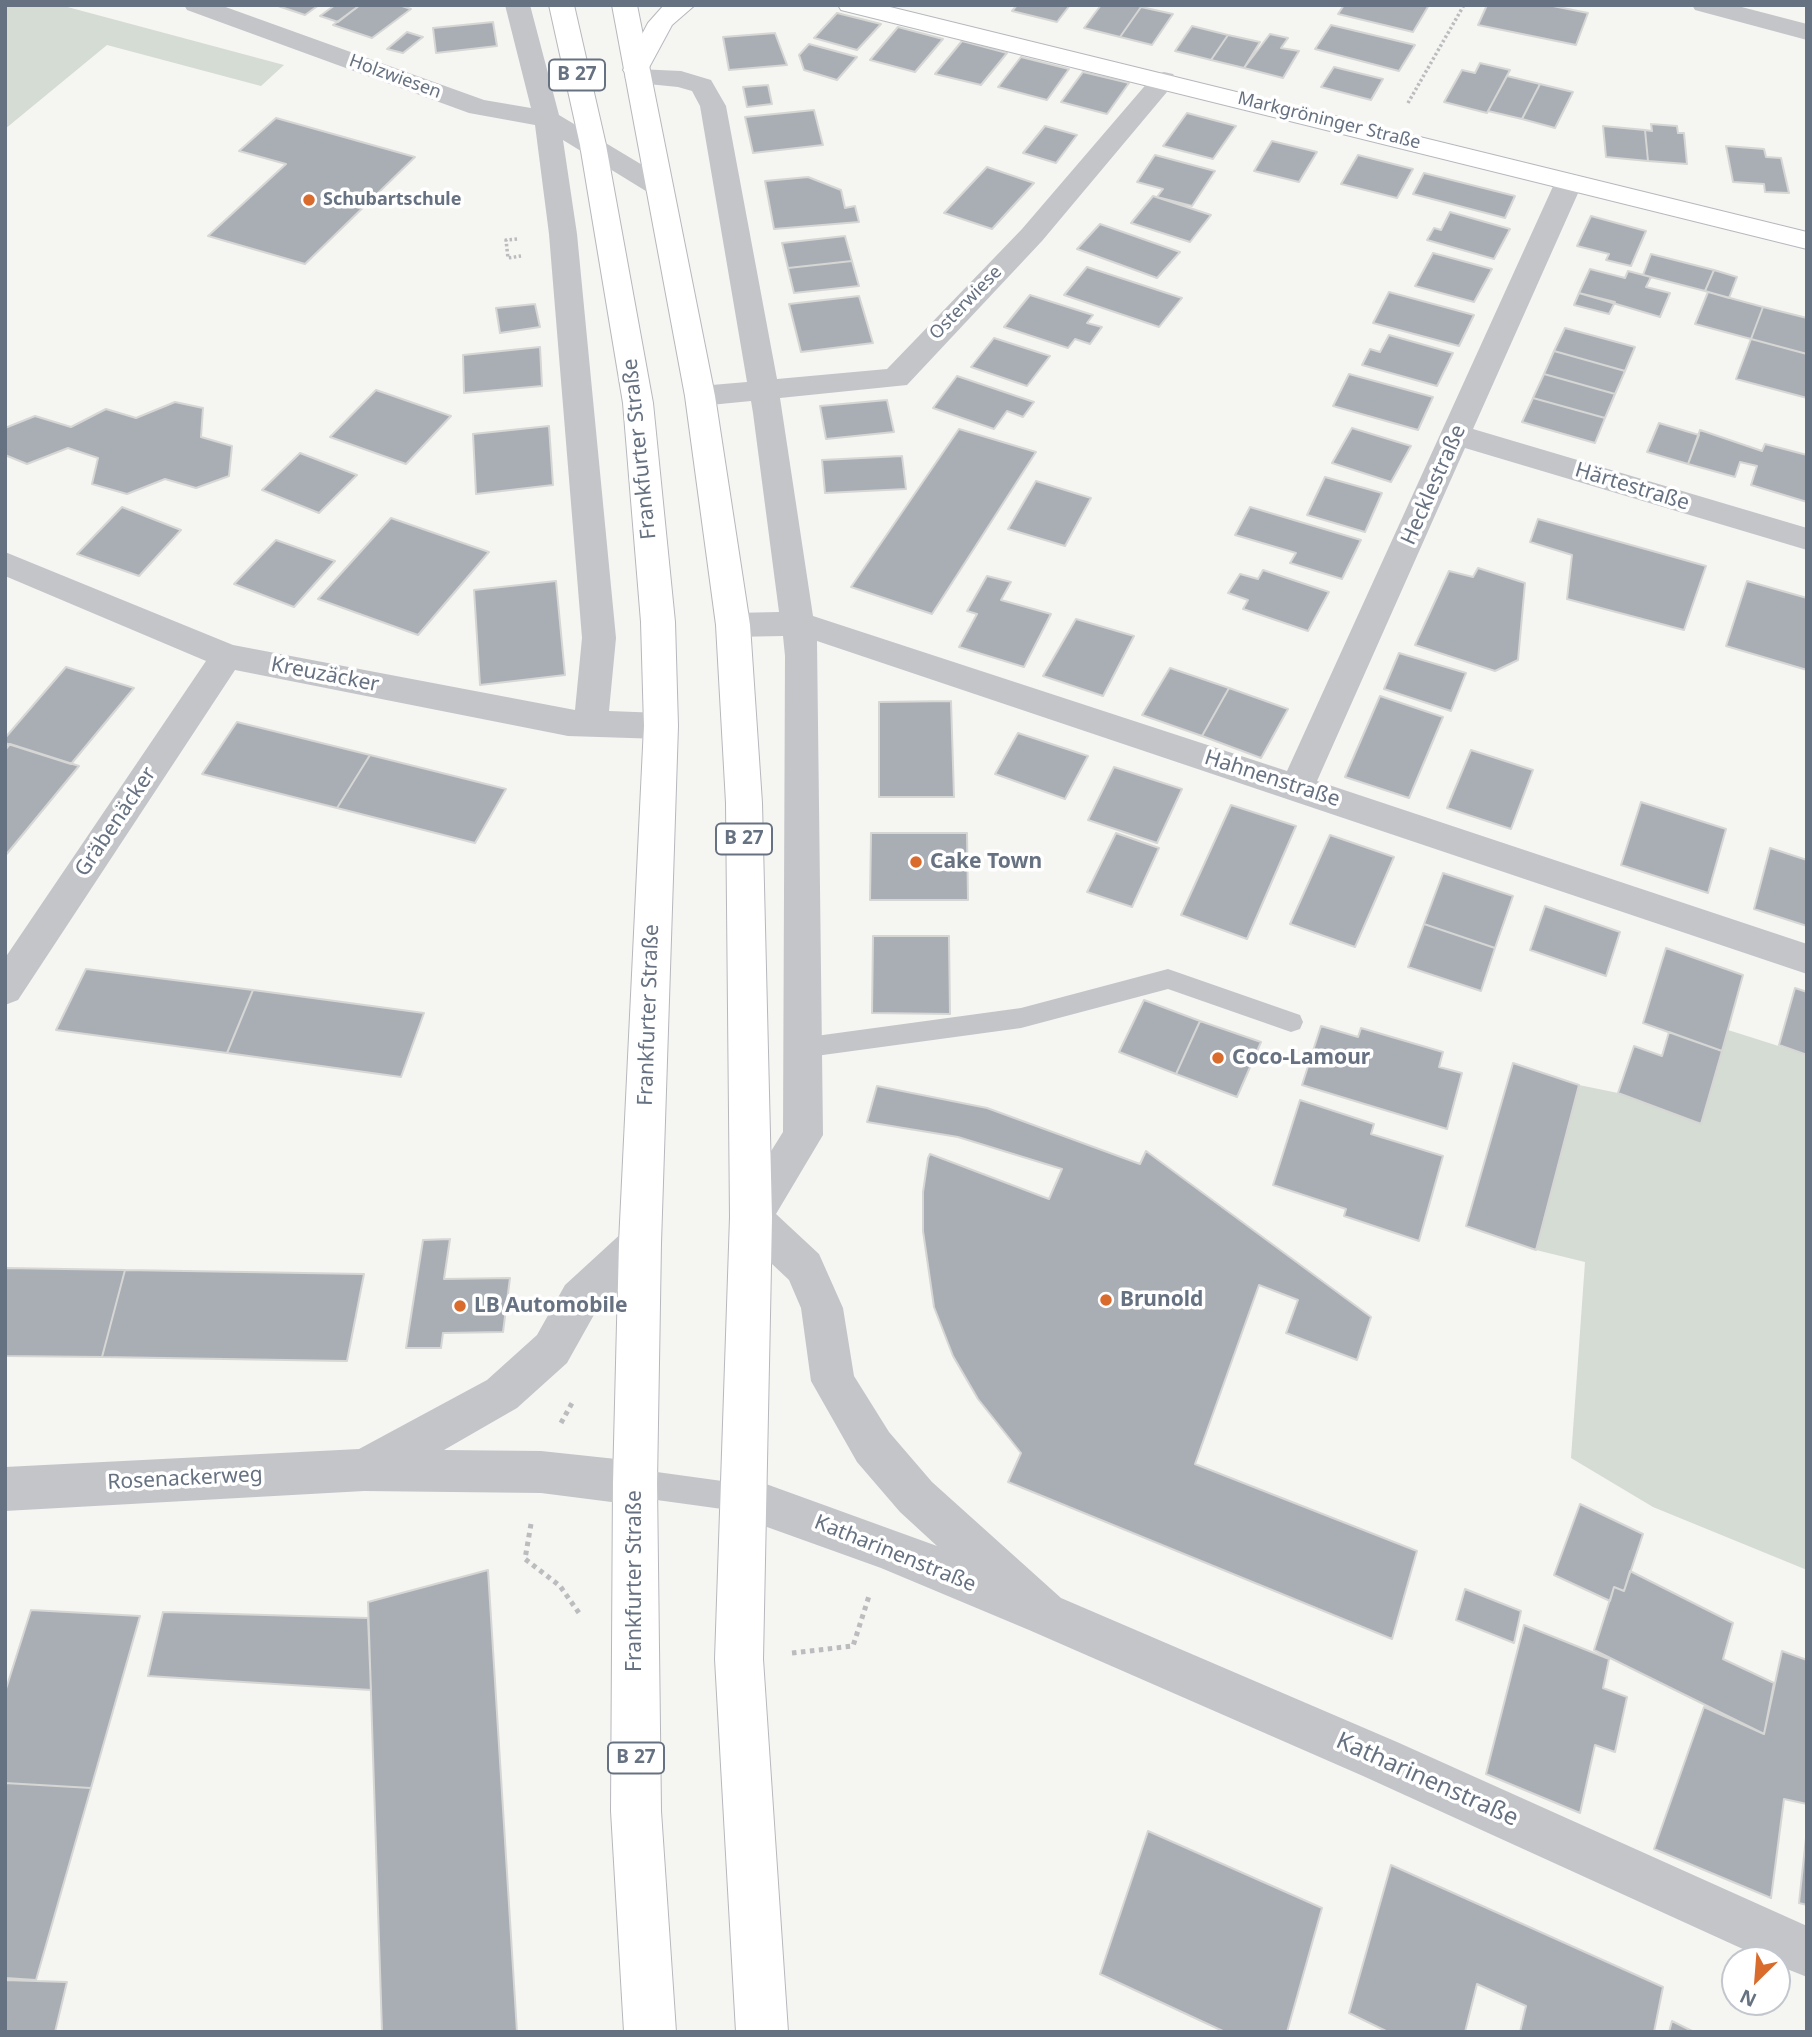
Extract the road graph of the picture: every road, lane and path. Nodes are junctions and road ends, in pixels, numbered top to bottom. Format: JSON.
{"nodes":[{"id":1,"x":196,"y":5,"type":"edge"},
{"id":2,"x":517,"y":5,"type":"edge"},
{"id":3,"x":561,"y":5,"type":"edge"},
{"id":4,"x":624,"y":5,"type":"edge"},
{"id":5,"x":683,"y":5,"type":"edge"},
{"id":6,"x":850,"y":5,"type":"edge"},
{"id":7,"x":1464,"y":5,"type":"edge"},
{"id":8,"x":1704,"y":5,"type":"edge"},
{"id":9,"x":1807,"y":32,"type":"edge"},
{"id":10,"x":636,"y":74,"type":"junction"},
{"id":11,"x":1164,"y":80,"type":"junction"},
{"id":12,"x":547,"y":120,"type":"junction"},
{"id":13,"x":1387,"y":136,"type":"junction"},
{"id":14,"x":593,"y":145,"type":"junction"},
{"id":15,"x":1569,"y":182,"type":"junction"},
{"id":16,"x":659,"y":187,"type":"junction"},
{"id":17,"x":1807,"y":241,"type":"edge"},
{"id":18,"x":764,"y":390,"type":"junction"},
{"id":19,"x":700,"y":396,"type":"junction"},
{"id":20,"x":1457,"y":435,"type":"junction"},
{"id":21,"x":1807,"y":539,"type":"edge"},
{"id":22,"x":5,"y":563,"type":"edge"},
{"id":23,"x":798,"y":624,"type":"junction"},
{"id":24,"x":733,"y":625,"type":"junction"},
{"id":25,"x":227,"y":656,"type":"junction"},
{"id":26,"x":591,"y":724,"type":"junction"},
{"id":27,"x":660,"y":726,"type":"junction"},
{"id":28,"x":1297,"y":786,"type":"junction"},
{"id":29,"x":1807,"y":960,"type":"edge"},
{"id":30,"x":5,"y":989,"type":"edge"},
{"id":31,"x":1291,"y":1022,"type":"dead end"},
{"id":32,"x":801,"y":1048,"type":"junction"},
{"id":33,"x":751,"y":1217,"type":"junction"},
{"id":34,"x":640,"y":1243,"type":"junction"},
{"id":35,"x":364,"y":1470,"type":"junction"},
{"id":36,"x":635,"y":1483,"type":"junction"},
{"id":37,"x":5,"y":1489,"type":"edge"},
{"id":38,"x":744,"y":1498,"type":"junction"},
{"id":39,"x":885,"y":1547,"type":"junction"},
{"id":40,"x":1045,"y":1614,"type":"junction"},
{"id":41,"x":739,"y":1659,"type":"junction"},
{"id":42,"x":1807,"y":1952,"type":"edge"},
{"id":43,"x":650,"y":2032,"type":"edge"},
{"id":44,"x":762,"y":2032,"type":"edge"}],
"edges":[{"from":1,"to":12,"type":"street","name":"Holzwiesen"},
{"from":2,"to":12,"type":"street"},
{"from":3,"to":14,"type":"main road","name":"Frankfurter Straße","number":"B 27"},
{"from":4,"to":10,"type":"main road","number":"B 27"},
{"from":5,"to":10,"type":"main road"},
{"from":6,"to":11,"type":"main road","name":"Markgröninger Straße"},
{"from":7,"to":13,"type":"path"},
{"from":8,"to":9,"type":"street"},
{"from":10,"to":16,"type":"main road","number":"B 27"},
{"from":10,"to":18,"type":"street"},
{"from":11,"to":13,"type":"main road","name":"Markgröninger Straße"},
{"from":11,"to":18,"type":"street","name":"Osterwiese"},
{"from":12,"to":14,"type":"street","name":"Holzwiesen"},
{"from":12,"to":26,"type":"street"},
{"from":13,"to":15,"type":"main road","name":"Markgröninger Straße"},
{"from":14,"to":16,"type":"street","name":"Holzwiesen"},
{"from":14,"to":27,"type":"main road","name":"Frankfurter Straße","number":"B 27"},
{"from":15,"to":17,"type":"main road","name":"Markgröninger Straße"},
{"from":15,"to":20,"type":"street","name":"Hecklestraße"},
{"from":16,"to":19,"type":"main road","number":"B 27"},
{"from":18,"to":19,"type":"street","name":"Osterwiese"},
{"from":18,"to":23,"type":"street"},
{"from":19,"to":24,"type":"main road","number":"B 27"},
{"from":20,"to":21,"type":"street","name":"Härtestraße"},
{"from":20,"to":28,"type":"street","name":"Hecklestraße"},
{"from":22,"to":25,"type":"street","name":"Kreuzäcker"},
{"from":23,"to":24,"type":"street","name":"Hahnenstraße"},
{"from":23,"to":28,"type":"street","name":"Hahnenstraße"},
{"from":23,"to":32,"type":"street"},
{"from":24,"to":33,"type":"main road","number":"B 27"},
{"from":25,"to":26,"type":"street","name":"Kreuzäcker"},
{"from":25,"to":30,"type":"street","name":"Gräbenäcker"},
{"from":26,"to":27,"type":"street","name":"Kreuzäcker"},
{"from":27,"to":34,"type":"main road","name":"Frankfurter Straße","number":"B 27"},
{"from":28,"to":29,"type":"street","name":"Hahnenstraße"},
{"from":31,"to":32,"type":"lane"},
{"from":32,"to":33,"type":"street"},
{"from":33,"to":38,"type":"main road","number":"B 27"},
{"from":33,"to":40,"type":"street","name":"Katharinenstraße"},
{"from":34,"to":35,"type":"street","name":"Rosenackerweg"},
{"from":34,"to":36,"type":"main road","name":"Frankfurter Straße","number":"B 27"},
{"from":35,"to":36,"type":"street","name":"Rosenackerweg"},
{"from":35,"to":37,"type":"street","name":"Rosenackerweg"},
{"from":36,"to":38,"type":"lane"},
{"from":36,"to":43,"type":"main road","name":"Frankfurter Straße","number":"B 27"},
{"from":38,"to":39,"type":"street","name":"Katharinenstraße"},
{"from":38,"to":41,"type":"main road","number":"B 27"},
{"from":39,"to":40,"type":"street","name":"Katharinenstraße"},
{"from":39,"to":41,"type":"path"},
{"from":40,"to":42,"type":"street","name":"Katharinenstraße"},
{"from":41,"to":44,"type":"main road","number":"B 27"}]}
